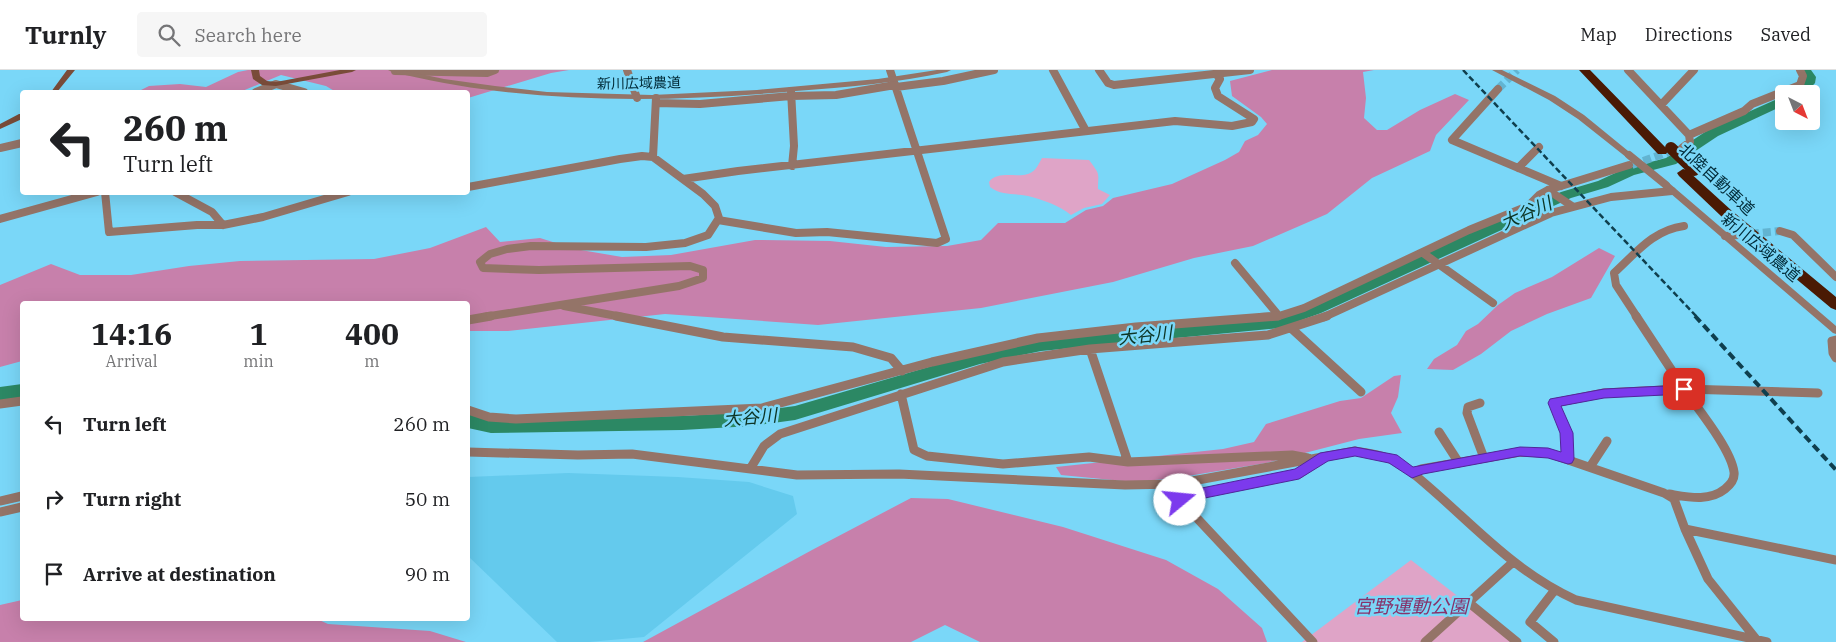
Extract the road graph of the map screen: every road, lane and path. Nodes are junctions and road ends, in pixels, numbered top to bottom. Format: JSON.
{"nodes":[{"id":1,"x":71,"y":70,"type":"edge"},
{"id":2,"x":255,"y":70,"type":"edge"},
{"id":3,"x":352,"y":70,"type":"edge"},
{"id":4,"x":394,"y":70,"type":"edge"},
{"id":5,"x":495,"y":70,"type":"edge"},
{"id":6,"x":627,"y":70,"type":"edge"},
{"id":7,"x":890,"y":70,"type":"edge"},
{"id":8,"x":947,"y":70,"type":"edge"},
{"id":9,"x":994,"y":70,"type":"edge"},
{"id":10,"x":1053,"y":70,"type":"edge"},
{"id":11,"x":1099,"y":70,"type":"edge"},
{"id":12,"x":1250,"y":70,"type":"edge"},
{"id":13,"x":1496,"y":70,"type":"edge"},
{"id":14,"x":1584,"y":70,"type":"edge"},
{"id":15,"x":1596,"y":70,"type":"edge"},
{"id":16,"x":1628,"y":70,"type":"edge"},
{"id":17,"x":1694,"y":70,"type":"edge"},
{"id":18,"x":1800,"y":70,"type":"edge"},
{"id":19,"x":1217,"y":75,"type":"junction"},
{"id":20,"x":276,"y":84,"type":"junction"},
{"id":21,"x":895,"y":84,"type":"junction"},
{"id":22,"x":1498,"y":89,"type":"tunnel mouth"},
{"id":23,"x":56,"y":90,"type":"edge"},
{"id":24,"x":261,"y":90,"type":"edge"},
{"id":25,"x":297,"y":90,"type":"edge"},
{"id":26,"x":791,"y":93,"type":"junction"},
{"id":27,"x":637,"y":98,"type":"junction"},
{"id":28,"x":656,"y":100,"type":"junction"},
{"id":29,"x":1661,"y":105,"type":"junction"},
{"id":30,"x":20,"y":117,"type":"edge"},
{"id":31,"x":0,"y":127,"type":"edge"},
{"id":32,"x":1086,"y":131,"type":"junction"},
{"id":33,"x":1689,"y":135,"type":"junction"},
{"id":34,"x":20,"y":144,"type":"edge"},
{"id":35,"x":1539,"y":147,"type":"dead end"},
{"id":36,"x":0,"y":148,"type":"edge"},
{"id":37,"x":1671,"y":149,"type":"junction"},
{"id":38,"x":917,"y":151,"type":"junction"},
{"id":39,"x":653,"y":157,"type":"junction"},
{"id":40,"x":792,"y":166,"type":"junction"},
{"id":41,"x":1629,"y":166,"type":"tunnel mouth"},
{"id":42,"x":1518,"y":168,"type":"junction"},
{"id":43,"x":1689,"y":172,"type":"junction"},
{"id":44,"x":683,"y":179,"type":"junction"},
{"id":45,"x":1561,"y":186,"type":"junction"},
{"id":46,"x":470,"y":187,"type":"edge"},
{"id":47,"x":1669,"y":188,"type":"junction"},
{"id":48,"x":1548,"y":190,"type":"junction"},
{"id":49,"x":86,"y":195,"type":"edge"},
{"id":50,"x":105,"y":195,"type":"edge"},
{"id":51,"x":181,"y":195,"type":"edge"},
{"id":52,"x":338,"y":195,"type":"edge"},
{"id":53,"x":1572,"y":206,"type":"junction"},
{"id":54,"x":0,"y":218,"type":"edge"},
{"id":55,"x":718,"y":220,"type":"junction"},
{"id":56,"x":222,"y":225,"type":"junction"},
{"id":57,"x":1684,"y":226,"type":"dead end"},
{"id":58,"x":1780,"y":231,"type":"tunnel mouth"},
{"id":59,"x":1739,"y":235,"type":"tunnel mouth"},
{"id":60,"x":1726,"y":236,"type":"junction"},
{"id":61,"x":1422,"y":253,"type":"junction"},
{"id":62,"x":1235,"y":263,"type":"dead end"},
{"id":63,"x":1439,"y":264,"type":"junction"},
{"id":64,"x":1836,"y":277,"type":"edge"},
{"id":65,"x":1836,"y":291,"type":"edge"},
{"id":66,"x":1493,"y":303,"type":"dead end"},
{"id":67,"x":559,"y":305,"type":"junction"},
{"id":68,"x":1836,"y":305,"type":"edge"},
{"id":69,"x":1279,"y":316,"type":"junction"},
{"id":70,"x":470,"y":320,"type":"edge"},
{"id":71,"x":1292,"y":329,"type":"junction"},
{"id":72,"x":1836,"y":331,"type":"edge"},
{"id":73,"x":1836,"y":340,"type":"edge"},
{"id":74,"x":1090,"y":349,"type":"junction"},
{"id":75,"x":1836,"y":358,"type":"edge"},
{"id":76,"x":902,"y":371,"type":"junction"},
{"id":77,"x":1684,"y":389,"type":"junction"},
{"id":78,"x":1361,"y":392,"type":"dead end"},
{"id":79,"x":1818,"y":393,"type":"dead end"},
{"id":80,"x":901,"y":394,"type":"junction"},
{"id":81,"x":20,"y":401,"type":"edge"},
{"id":82,"x":1480,"y":403,"type":"dead end"},
{"id":83,"x":0,"y":404,"type":"edge"},
{"id":84,"x":470,"y":411,"type":"edge"},
{"id":85,"x":1439,"y":432,"type":"dead end"},
{"id":86,"x":1606,"y":441,"type":"dead end"},
{"id":87,"x":470,"y":452,"type":"edge"},
{"id":88,"x":1324,"y":457,"type":"junction"},
{"id":89,"x":1484,"y":458,"type":"junction"},
{"id":90,"x":1313,"y":459,"type":"junction"},
{"id":91,"x":1568,"y":459,"type":"junction"},
{"id":92,"x":1128,"y":462,"type":"junction"},
{"id":93,"x":1459,"y":463,"type":"junction"},
{"id":94,"x":1590,"y":467,"type":"junction"},
{"id":95,"x":750,"y":468,"type":"junction"},
{"id":96,"x":1412,"y":473,"type":"junction"},
{"id":97,"x":1664,"y":493,"type":"junction"},
{"id":98,"x":20,"y":496,"type":"edge"},
{"id":99,"x":0,"y":501,"type":"edge"},
{"id":100,"x":20,"y":507,"type":"edge"},
{"id":101,"x":0,"y":512,"type":"edge"},
{"id":102,"x":1685,"y":529,"type":"junction"},
{"id":103,"x":1836,"y":560,"type":"edge"},
{"id":104,"x":1512,"y":562,"type":"junction"},
{"id":105,"x":1554,"y":591,"type":"junction"},
{"id":106,"x":1468,"y":602,"type":"junction"},
{"id":107,"x":1761,"y":641,"type":"edge"},
{"id":108,"x":1313,"y":642,"type":"edge"},
{"id":109,"x":1425,"y":642,"type":"edge"},
{"id":110,"x":1517,"y":642,"type":"edge"},
{"id":111,"x":1554,"y":642,"type":"edge"}],
"edges":[{"from":1,"to":23,"type":"main road"},
{"from":2,"to":20,"type":"main road"},
{"from":3,"to":20,"type":"main road"},
{"from":4,"to":5,"type":"street"},
{"from":4,"to":27,"type":"street","name":"新川広域農道"},
{"from":6,"to":27,"type":"street"},
{"from":7,"to":21,"type":"street"},
{"from":8,"to":21,"type":"street","name":"新川広域農道"},
{"from":9,"to":21,"type":"street"},
{"from":10,"to":32,"type":"street"},
{"from":11,"to":19,"type":"street"},
{"from":12,"to":19,"type":"street"},
{"from":13,"to":47,"type":"street","name":"新川広域農道","bridge":true},
{"from":14,"to":37,"type":"highway","name":"北陸自動車道"},
{"from":15,"to":37,"type":"highway","name":"北陸自動車道"},
{"from":16,"to":29,"type":"street"},
{"from":17,"to":29,"type":"street"},
{"from":18,"to":33,"type":"street"},
{"from":19,"to":32,"type":"street"},
{"from":20,"to":24,"type":"street"},
{"from":20,"to":25,"type":"street"},
{"from":21,"to":26,"type":"street","name":"新川広域農道"},
{"from":21,"to":38,"type":"street"},
{"from":22,"to":42,"type":"street"},
{"from":26,"to":28,"type":"street","name":"新川広域農道"},
{"from":26,"to":40,"type":"street"},
{"from":27,"to":28,"type":"street","name":"新川広域農道"},
{"from":28,"to":39,"type":"street"},
{"from":29,"to":33,"type":"street"},
{"from":30,"to":31,"type":"main road"},
{"from":32,"to":38,"type":"street"},
{"from":33,"to":37,"type":"street"},
{"from":34,"to":36,"type":"street"},
{"from":35,"to":42,"type":"street"},
{"from":37,"to":43,"type":"highway","name":"北陸自動車道"},
{"from":38,"to":40,"type":"street"},
{"from":38,"to":55,"type":"street"},
{"from":39,"to":44,"type":"street"},
{"from":39,"to":46,"type":"street"},
{"from":40,"to":44,"type":"street"},
{"from":41,"to":45,"type":"street"},
{"from":42,"to":45,"type":"street"},
{"from":43,"to":65,"type":"highway","name":"北陸自動車道"},
{"from":43,"to":68,"type":"highway","name":"北陸自動車道"},
{"from":44,"to":55,"type":"street"},
{"from":45,"to":48,"type":"street"},
{"from":47,"to":53,"type":"street"},
{"from":47,"to":60,"type":"street","name":"新川広域農道"},
{"from":48,"to":53,"type":"street"},
{"from":48,"to":61,"type":"street"},
{"from":49,"to":54,"type":"street"},
{"from":50,"to":56,"type":"street"},
{"from":51,"to":56,"type":"street"},
{"from":52,"to":56,"type":"street"},
{"from":53,"to":63,"type":"street"},
{"from":55,"to":67,"type":"street"},
{"from":57,"to":77,"type":"street"},
{"from":58,"to":64,"type":"street"},
{"from":59,"to":60,"type":"street"},
{"from":60,"to":72,"type":"street","name":"新川広域農道"},
{"from":61,"to":63,"type":"street"},
{"from":61,"to":69,"type":"street"},
{"from":62,"to":69,"type":"street"},
{"from":63,"to":66,"type":"street"},
{"from":63,"to":71,"type":"street"},
{"from":67,"to":70,"type":"street"},
{"from":67,"to":76,"type":"street"},
{"from":69,"to":76,"type":"street"},
{"from":71,"to":74,"type":"street"},
{"from":71,"to":78,"type":"street"},
{"from":73,"to":75,"type":"street"},
{"from":74,"to":80,"type":"street"},
{"from":74,"to":92,"type":"street"},
{"from":76,"to":84,"type":"street"},
{"from":77,"to":79,"type":"street"},
{"from":77,"to":91,"type":"street"},
{"from":77,"to":97,"type":"street"},
{"from":80,"to":92,"type":"street"},
{"from":80,"to":95,"type":"street"},
{"from":81,"to":83,"type":"street"},
{"from":82,"to":89,"type":"street"},
{"from":85,"to":93,"type":"street"},
{"from":86,"to":94,"type":"street"},
{"from":87,"to":95,"type":"street"},
{"from":88,"to":90,"type":"street"},
{"from":88,"to":96,"type":"street"},
{"from":88,"to":108,"type":"street"},
{"from":89,"to":91,"type":"street"},
{"from":89,"to":93,"type":"street"},
{"from":90,"to":92,"type":"street"},
{"from":90,"to":95,"type":"street"},
{"from":91,"to":94,"type":"street"},
{"from":93,"to":96,"type":"street"},
{"from":94,"to":97,"type":"street"},
{"from":96,"to":104,"type":"street"},
{"from":97,"to":102,"type":"street"},
{"from":98,"to":99,"type":"street"},
{"from":100,"to":101,"type":"street"},
{"from":102,"to":103,"type":"street"},
{"from":102,"to":107,"type":"street"},
{"from":104,"to":105,"type":"street"},
{"from":104,"to":106,"type":"street"},
{"from":105,"to":107,"type":"street"},
{"from":105,"to":111,"type":"street"},
{"from":106,"to":109,"type":"street"},
{"from":106,"to":110,"type":"street"}]}
